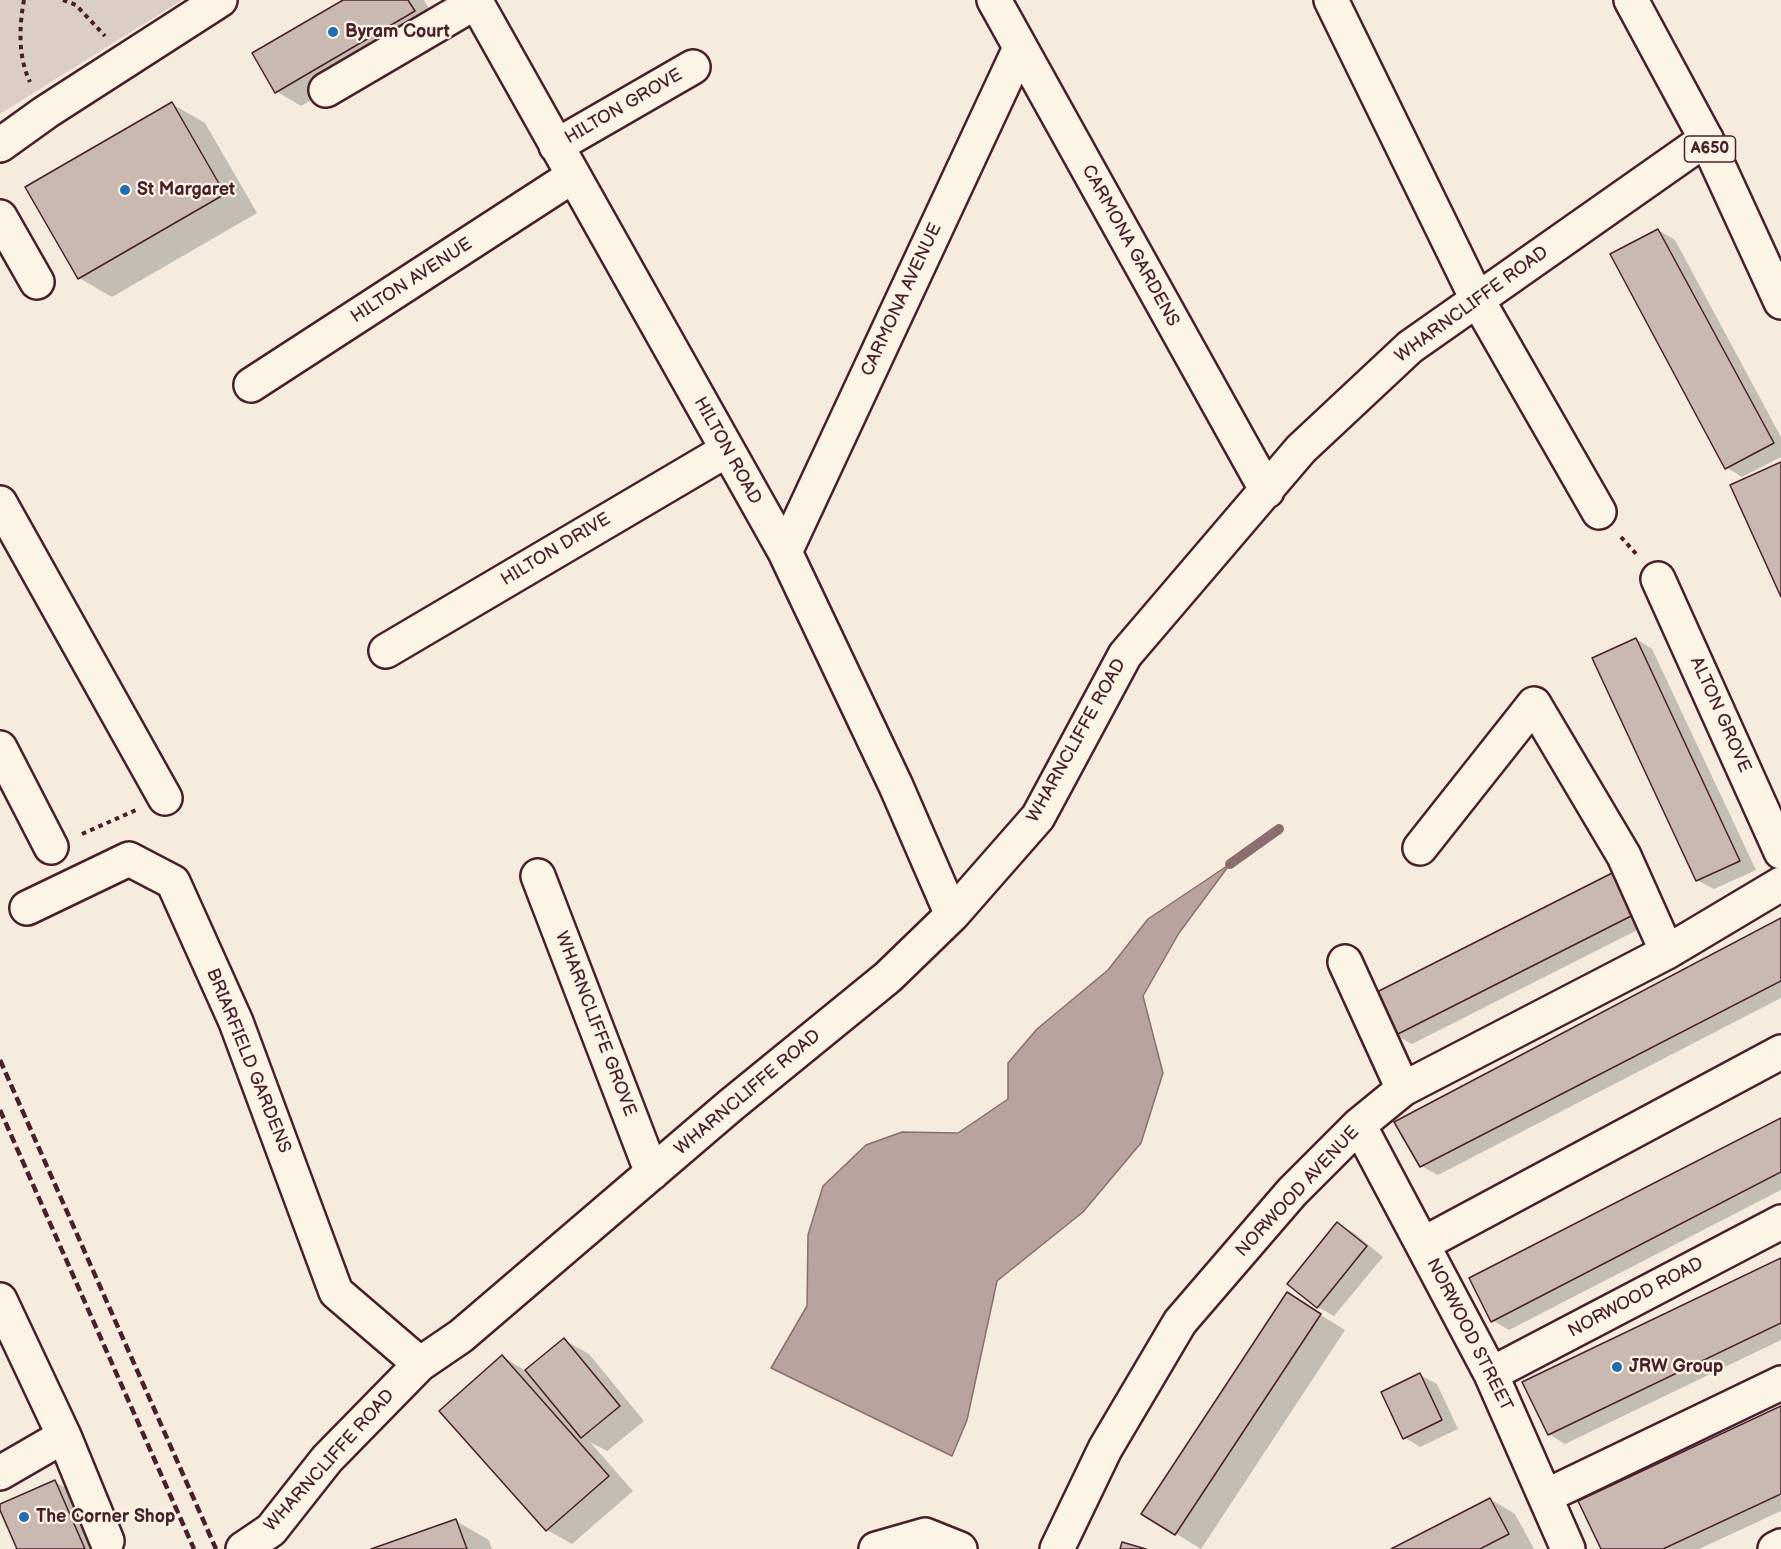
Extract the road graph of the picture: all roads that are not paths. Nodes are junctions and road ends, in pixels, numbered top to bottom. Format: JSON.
{"nodes":[{"id":1,"x":994,"y":0,"type":"edge"},
{"id":2,"x":1331,"y":0,"type":"edge"},
{"id":3,"x":1631,"y":0,"type":"edge"},
{"id":4,"x":217,"y":1,"type":"edge"},
{"id":5,"x":476,"y":1,"type":"edge"},
{"id":6,"x":1020,"y":48,"type":"junction"},
{"id":7,"x":693,"y":67,"type":"dead end"},
{"id":8,"x":326,"y":90,"type":"dead end"},
{"id":9,"x":1706,"y":139,"type":"junction"},
{"id":10,"x":0,"y":144,"type":"edge"},
{"id":11,"x":556,"y":146,"type":"junction"},
{"id":12,"x":573,"y":176,"type":"junction"},
{"id":13,"x":0,"y":217,"type":"edge"},
{"id":14,"x":37,"y":282,"type":"dead end"},
{"id":15,"x":1477,"y":299,"type":"junction"},
{"id":16,"x":1781,"y":302,"type":"edge"},
{"id":17,"x":250,"y":385,"type":"dead end"},
{"id":18,"x":727,"y":450,"type":"junction"},
{"id":19,"x":1267,"y":491,"type":"junction"},
{"id":20,"x":0,"y":503,"type":"edge"},
{"id":21,"x":1599,"y":512,"type":"road end"},
{"id":22,"x":784,"y":552,"type":"junction"},
{"id":23,"x":1658,"y":579,"type":"road end"},
{"id":24,"x":386,"y":651,"type":"dead end"},
{"id":25,"x":0,"y":748,"type":"edge"},
{"id":26,"x":165,"y":798,"type":"road end"},
{"id":27,"x":51,"y":847,"type":"road end"},
{"id":28,"x":1419,"y":848,"type":"dead end"},
{"id":29,"x":1781,"y":852,"type":"edge"},
{"id":30,"x":538,"y":876,"type":"dead end"},
{"id":31,"x":1781,"y":884,"type":"edge"},
{"id":32,"x":27,"y":908,"type":"dead end"},
{"id":33,"x":952,"y":915,"type":"junction"},
{"id":34,"x":1667,"y":952,"type":"junction"},
{"id":35,"x":1345,"y":962,"type":"dead end"},
{"id":36,"x":1781,"y":1052,"type":"edge"},
{"id":37,"x":1403,"y":1089,"type":"junction"},
{"id":38,"x":1359,"y":1125,"type":"junction"},
{"id":39,"x":652,"y":1173,"type":"junction"},
{"id":40,"x":1781,"y":1222,"type":"edge"},
{"id":41,"x":1423,"y":1244,"type":"junction"},
{"id":42,"x":0,"y":1300,"type":"edge"},
{"id":43,"x":420,"y":1364,"type":"junction"},
{"id":44,"x":1491,"y":1374,"type":"junction"},
{"id":45,"x":1781,"y":1383,"type":"edge"},
{"id":46,"x":64,"y":1436,"type":"junction"},
{"id":47,"x":0,"y":1473,"type":"edge"},
{"id":48,"x":1546,"y":1496,"type":"junction"},
{"id":49,"x":107,"y":1541,"type":"dead end"},
{"id":50,"x":1781,"y":1546,"type":"edge"},
{"id":51,"x":245,"y":1548,"type":"edge"},
{"id":52,"x":876,"y":1549,"type":"edge"},
{"id":53,"x":960,"y":1549,"type":"edge"},
{"id":54,"x":1057,"y":1549,"type":"edge"},
{"id":55,"x":1568,"y":1549,"type":"edge"},
{"id":56,"x":1775,"y":1549,"type":"edge"}],
"edges":[{"from":1,"to":6,"type":"main road","name":"CARMONA GARDENS"},
{"from":2,"to":15,"type":"main road"},
{"from":3,"to":9,"type":"main road","number":"A650"},
{"from":4,"to":10,"type":"main road"},
{"from":5,"to":8,"type":"main road"},
{"from":5,"to":11,"type":"main road","name":"HILTON ROAD"},
{"from":6,"to":19,"type":"main road","name":"CARMONA GARDENS"},
{"from":6,"to":22,"type":"main road","name":"CARMONA AVENUE"},
{"from":7,"to":11,"type":"main road","name":"HILTON GROVE"},
{"from":9,"to":15,"type":"main road","name":"WHARNCLIFFE ROAD"},
{"from":9,"to":16,"type":"main road","number":"A650"},
{"from":11,"to":12,"type":"main road","name":"HILTON ROAD"},
{"from":12,"to":17,"type":"main road","name":"HILTON AVENUE"},
{"from":12,"to":18,"type":"main road","name":"HILTON ROAD"},
{"from":13,"to":14,"type":"main road"},
{"from":15,"to":19,"type":"main road","name":"WHARNCLIFFE ROAD"},
{"from":15,"to":21,"type":"main road"},
{"from":18,"to":22,"type":"main road","name":"HILTON ROAD"},
{"from":18,"to":24,"type":"main road","name":"HILTON DRIVE"},
{"from":19,"to":33,"type":"main road","name":"WHARNCLIFFE ROAD"},
{"from":20,"to":26,"type":"main road"},
{"from":22,"to":33,"type":"main road","name":"HILTON ROAD"},
{"from":23,"to":29,"type":"main road","name":"ALTON GROVE"},
{"from":25,"to":27,"type":"main road"},
{"from":28,"to":34,"type":"main road"},
{"from":30,"to":39,"type":"main road","name":"WHARNCLIFFE GROVE"},
{"from":31,"to":34,"type":"main road","name":"NORWOOD AVENUE"},
{"from":32,"to":43,"type":"main road","name":"BRIARFIELD GARDENS"},
{"from":33,"to":39,"type":"main road","name":"WHARNCLIFFE ROAD"},
{"from":34,"to":37,"type":"main road","name":"NORWOOD AVENUE"},
{"from":35,"to":37,"type":"main road"},
{"from":36,"to":41,"type":"main road"},
{"from":37,"to":38,"type":"main road","name":"NORWOOD AVENUE"},
{"from":38,"to":41,"type":"main road","name":"NORWOOD STREET"},
{"from":38,"to":54,"type":"main road","name":"NORWOOD AVENUE"},
{"from":39,"to":43,"type":"main road","name":"WHARNCLIFFE ROAD"},
{"from":40,"to":44,"type":"main road","name":"NORWOOD ROAD"},
{"from":41,"to":44,"type":"main road","name":"NORWOOD STREET"},
{"from":42,"to":46,"type":"main road"},
{"from":43,"to":51,"type":"main road","name":"WHARNCLIFFE ROAD"},
{"from":44,"to":48,"type":"main road","name":"NORWOOD STREET"},
{"from":45,"to":48,"type":"main road"},
{"from":46,"to":47,"type":"main road"},
{"from":46,"to":49,"type":"main road"},
{"from":48,"to":55,"type":"main road","name":"NORWOOD STREET"},
{"from":50,"to":56,"type":"main road"},
{"from":52,"to":53,"type":"main road"}]}
